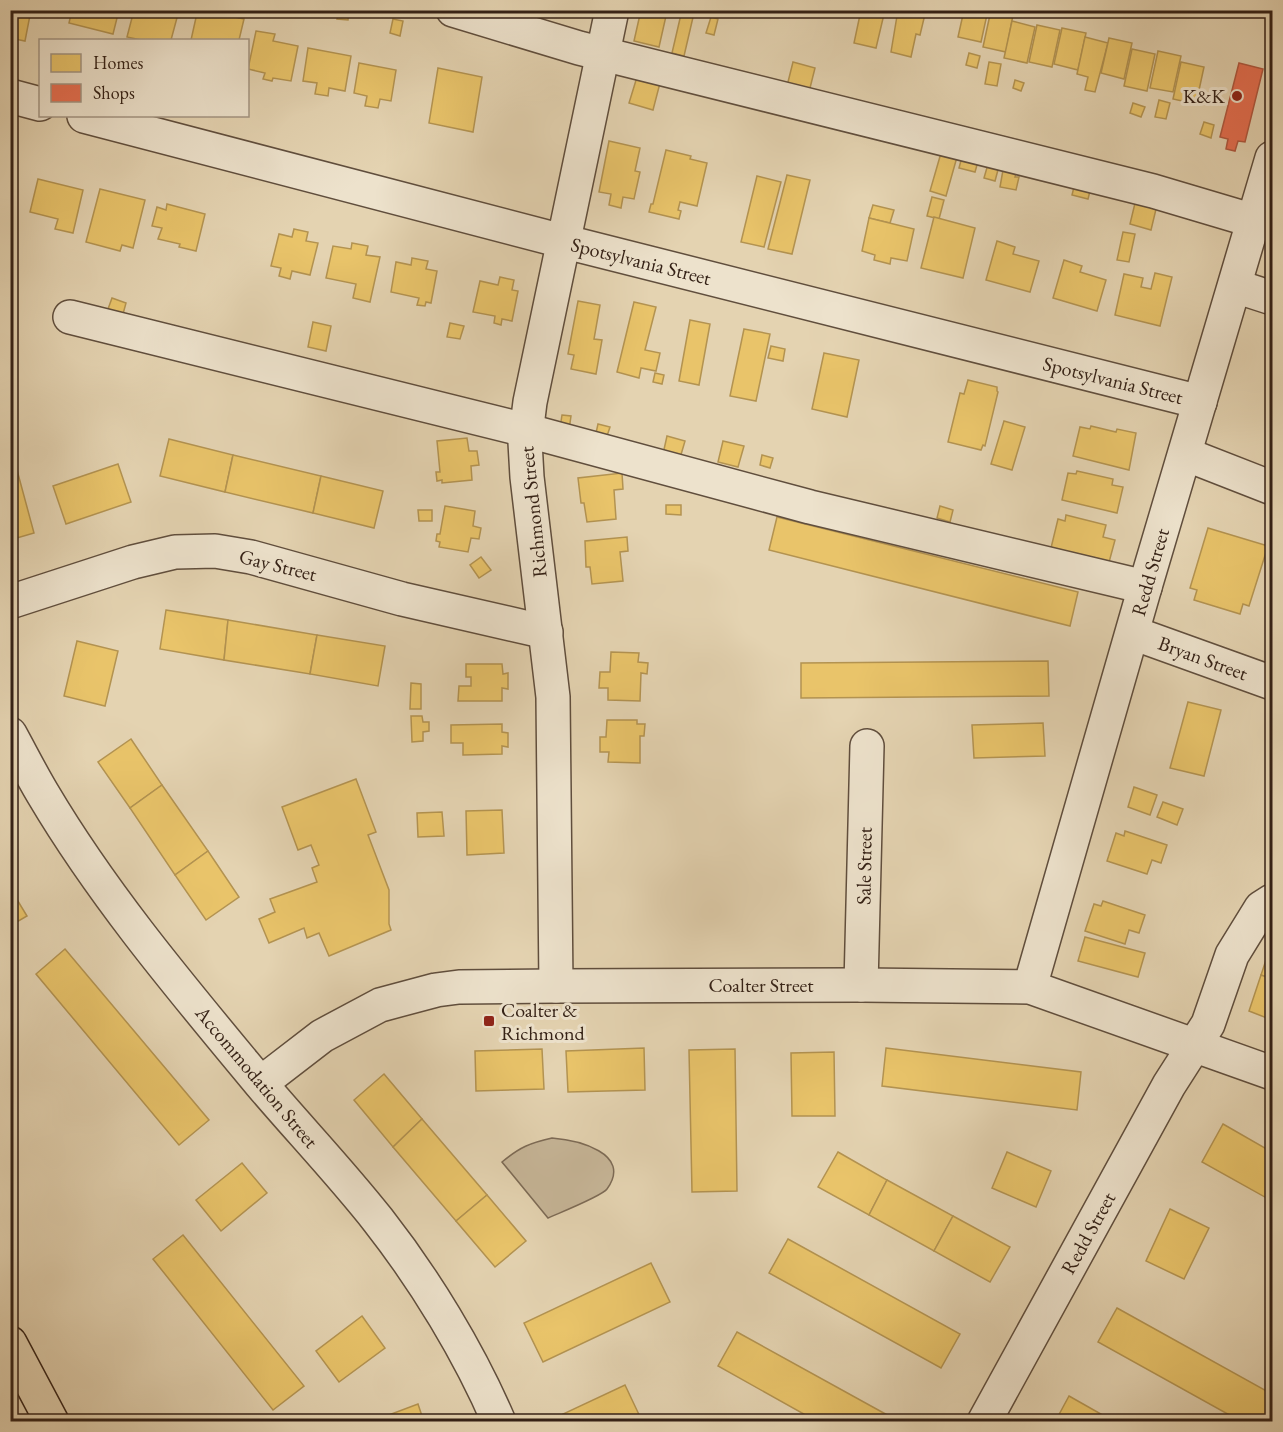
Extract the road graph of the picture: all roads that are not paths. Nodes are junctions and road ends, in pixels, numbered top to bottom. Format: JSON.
{"nodes":[{"id":1,"x":453,"y":10,"type":"edge"},
{"id":2,"x":612,"y":10,"type":"edge"},
{"id":3,"x":603,"y":53,"type":"junction"},
{"id":4,"x":10,"y":96,"type":"edge"},
{"id":5,"x":39,"y":104,"type":"edge"},
{"id":6,"x":88,"y":117,"type":"edge"},
{"id":7,"x":1272,"y":158,"type":"edge"},
{"id":8,"x":1254,"y":221,"type":"junction"},
{"id":9,"x":562,"y":241,"type":"junction"},
{"id":10,"x":1235,"y":286,"type":"junction"},
{"id":11,"x":1272,"y":298,"type":"edge"},
{"id":12,"x":70,"y":317,"type":"dead end"},
{"id":13,"x":1200,"y":402,"type":"junction"},
{"id":14,"x":525,"y":430,"type":"junction"},
{"id":15,"x":1185,"y":454,"type":"junction"},
{"id":16,"x":1272,"y":489,"type":"edge"},
{"id":17,"x":1145,"y":587,"type":"junction"},
{"id":18,"x":10,"y":602,"type":"edge"},
{"id":19,"x":546,"y":632,"type":"junction"},
{"id":20,"x":1133,"y":633,"type":"junction"},
{"id":21,"x":1272,"y":683,"type":"edge"},
{"id":22,"x":10,"y":734,"type":"edge"},
{"id":23,"x":867,"y":746,"type":"dead end"},
{"id":24,"x":1272,"y":901,"type":"edge"},
{"id":25,"x":861,"y":985,"type":"junction"},
{"id":26,"x":556,"y":986,"type":"junction"},
{"id":27,"x":1030,"y":987,"type":"junction"},
{"id":28,"x":1194,"y":1046,"type":"junction"},
{"id":29,"x":1272,"y":1073,"type":"edge"},
{"id":30,"x":261,"y":1083,"type":"junction"},
{"id":31,"x":10,"y":1343,"type":"edge"},
{"id":32,"x":52,"y":1422,"type":"edge"},
{"id":33,"x":499,"y":1422,"type":"edge"},
{"id":34,"x":984,"y":1422,"type":"edge"}],
"edges":[{"from":1,"to":3,"type":"street"},
{"from":2,"to":3,"type":"street","name":"Richmond Street"},
{"from":3,"to":8,"type":"street"},
{"from":3,"to":9,"type":"street","name":"Richmond Street"},
{"from":4,"to":5,"type":"street"},
{"from":6,"to":9,"type":"street","name":"Spotsylvania Street"},
{"from":7,"to":8,"type":"street","name":"Redd Street"},
{"from":8,"to":10,"type":"street","name":"Redd Street"},
{"from":9,"to":13,"type":"street","name":"Spotsylvania Street"},
{"from":9,"to":14,"type":"street","name":"Richmond Street"},
{"from":10,"to":11,"type":"street"},
{"from":10,"to":13,"type":"street","name":"Redd Street"},
{"from":12,"to":14,"type":"street"},
{"from":13,"to":15,"type":"street","name":"Redd Street"},
{"from":14,"to":17,"type":"street"},
{"from":14,"to":19,"type":"street","name":"Richmond Street"},
{"from":15,"to":16,"type":"street"},
{"from":15,"to":17,"type":"street","name":"Redd Street"},
{"from":17,"to":20,"type":"street","name":"Redd Street"},
{"from":18,"to":19,"type":"street","name":"Gay Street"},
{"from":19,"to":26,"type":"street","name":"Richmond Street"},
{"from":20,"to":21,"type":"street","name":"Bryan Street"},
{"from":20,"to":27,"type":"street","name":"Redd Street"},
{"from":22,"to":30,"type":"street","name":"Accommodation Street"},
{"from":23,"to":25,"type":"street","name":"Sale Street"},
{"from":24,"to":28,"type":"street","name":"Redd Street"},
{"from":25,"to":26,"type":"street","name":"Coalter Street"},
{"from":25,"to":27,"type":"street","name":"Coalter Street"},
{"from":26,"to":30,"type":"street","name":"Coalter Street"},
{"from":27,"to":28,"type":"street","name":"Coalter Street"},
{"from":28,"to":29,"type":"street","name":"Coalter Street"},
{"from":28,"to":34,"type":"street","name":"Redd Street"},
{"from":30,"to":33,"type":"street","name":"Accommodation Street"},
{"from":31,"to":32,"type":"main road"}]}
